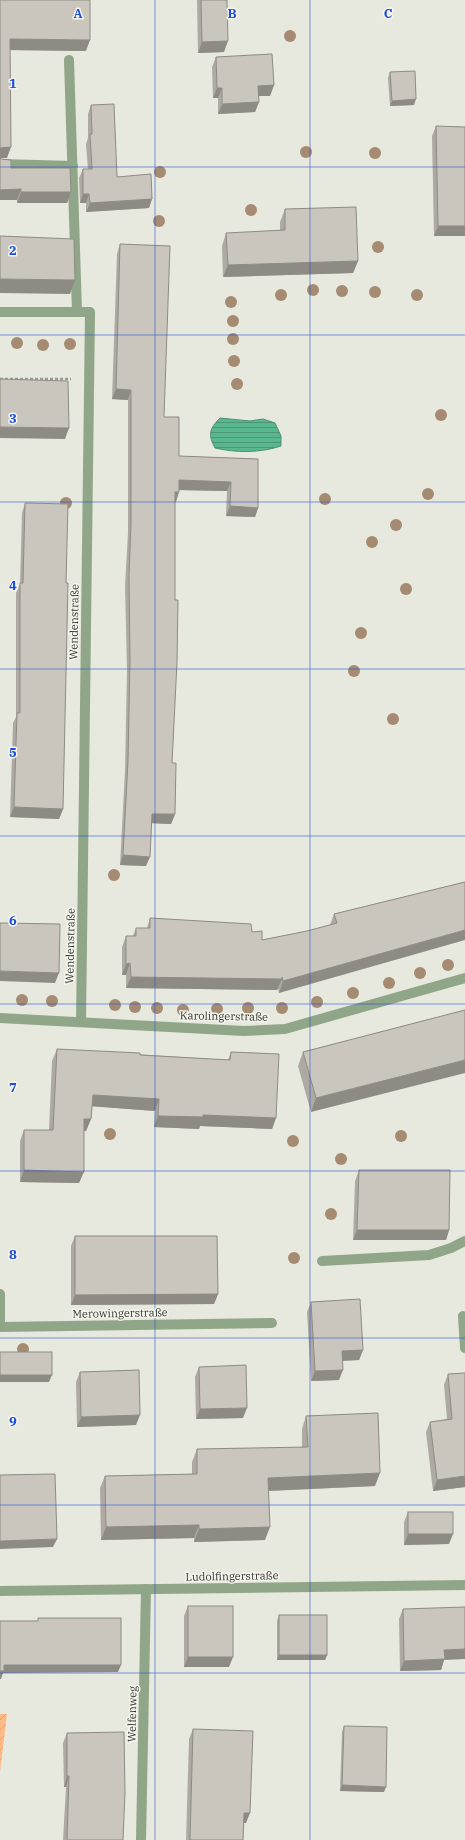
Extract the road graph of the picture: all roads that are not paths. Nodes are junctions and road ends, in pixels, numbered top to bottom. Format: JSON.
{"nodes":[{"id":1,"x":69,"y":60,"type":"dead end"},
{"id":2,"x":0,"y":164,"type":"edge"},
{"id":3,"x":73,"y":166,"type":"junction"},
{"id":4,"x":0,"y":312,"type":"edge"},
{"id":5,"x":77,"y":312,"type":"junction"},
{"id":6,"x":465,"y":978,"type":"edge"},
{"id":7,"x":0,"y":1018,"type":"edge"},
{"id":8,"x":81,"y":1022,"type":"junction"},
{"id":9,"x":465,"y":1241,"type":"edge"},
{"id":10,"x":322,"y":1261,"type":"dead end"},
{"id":11,"x":0,"y":1294,"type":"edge"},
{"id":12,"x":462,"y":1316,"type":"dead end"},
{"id":13,"x":272,"y":1323,"type":"dead end"},
{"id":14,"x":0,"y":1327,"type":"edge"},
{"id":15,"x":465,"y":1348,"type":"edge"},
{"id":16,"x":465,"y":1585,"type":"edge"},
{"id":17,"x":146,"y":1589,"type":"junction"},
{"id":18,"x":0,"y":1591,"type":"edge"},
{"id":19,"x":142,"y":1840,"type":"edge"}],
"edges":[{"from":1,"to":3,"type":"street"},
{"from":2,"to":3,"type":"street"},
{"from":3,"to":5,"type":"street"},
{"from":4,"to":5,"type":"street","name":"Wendenstraße"},
{"from":5,"to":8,"type":"street","name":"Wendenstraße"},
{"from":6,"to":8,"type":"street","name":"Karolingerstraße"},
{"from":7,"to":8,"type":"street","name":"Karolingerstraße"},
{"from":9,"to":10,"type":"street"},
{"from":11,"to":14,"type":"street","name":"Merowingerstraße"},
{"from":12,"to":15,"type":"street"},
{"from":13,"to":14,"type":"street","name":"Merowingerstraße"},
{"from":16,"to":17,"type":"street","name":"Ludolfingerstraße"},
{"from":17,"to":18,"type":"street","name":"Ludolfingerstraße"},
{"from":17,"to":19,"type":"street","name":"Welfenweg"}]}
